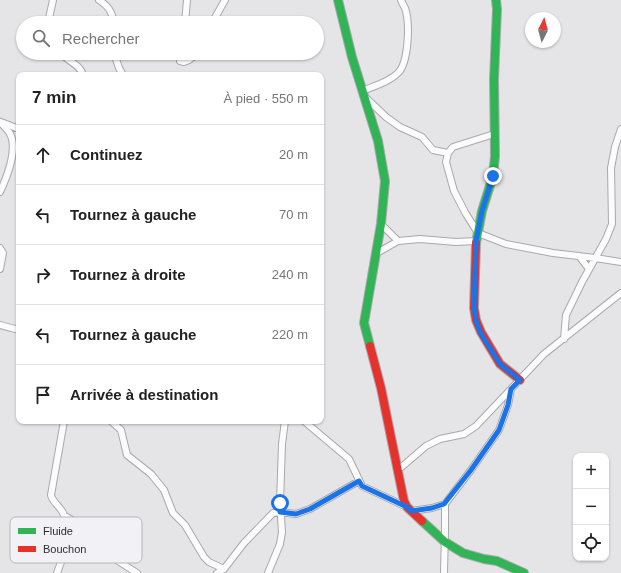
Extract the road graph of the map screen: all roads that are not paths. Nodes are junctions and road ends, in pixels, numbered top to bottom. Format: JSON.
{"nodes":[{"id":1,"x":53,"y":0,"type":"edge"},
{"id":2,"x":99,"y":0,"type":"edge"},
{"id":3,"x":187,"y":0,"type":"edge"},
{"id":4,"x":225,"y":0,"type":"edge"},
{"id":5,"x":338,"y":0,"type":"edge"},
{"id":6,"x":401,"y":0,"type":"edge"},
{"id":7,"x":496,"y":0,"type":"edge"},
{"id":8,"x":50,"y":16,"type":"edge"},
{"id":9,"x":113,"y":16,"type":"edge"},
{"id":10,"x":186,"y":16,"type":"edge"},
{"id":11,"x":216,"y":16,"type":"edge"},
{"id":12,"x":68,"y":60,"type":"edge"},
{"id":13,"x":116,"y":60,"type":"edge"},
{"id":14,"x":82,"y":72,"type":"edge"},
{"id":15,"x":122,"y":72,"type":"edge"},
{"id":16,"x":363,"y":94,"type":"junction"},
{"id":17,"x":0,"y":122,"type":"edge"},
{"id":18,"x":16,"y":128,"type":"edge"},
{"id":19,"x":621,"y":129,"type":"edge"},
{"id":20,"x":494,"y":134,"type":"junction"},
{"id":21,"x":448,"y":153,"type":"junction"},
{"id":22,"x":0,"y":192,"type":"edge"},
{"id":23,"x":381,"y":224,"type":"junction"},
{"id":24,"x":477,"y":237,"type":"junction"},
{"id":25,"x":398,"y":241,"type":"junction"},
{"id":26,"x":0,"y":248,"type":"edge"},
{"id":27,"x":377,"y":253,"type":"junction"},
{"id":28,"x":579,"y":256,"type":"junction"},
{"id":29,"x":595,"y":258,"type":"junction"},
{"id":30,"x":621,"y":262,"type":"edge"},
{"id":31,"x":0,"y":269,"type":"edge"},
{"id":32,"x":589,"y":269,"type":"junction"},
{"id":33,"x":621,"y":293,"type":"edge"},
{"id":34,"x":0,"y":325,"type":"edge"},
{"id":35,"x":16,"y":329,"type":"edge"},
{"id":36,"x":564,"y":338,"type":"junction"},
{"id":37,"x":520,"y":380,"type":"junction"},
{"id":38,"x":511,"y":389,"type":"junction"},
{"id":39,"x":63,"y":424,"type":"edge"},
{"id":40,"x":114,"y":424,"type":"edge"},
{"id":41,"x":285,"y":424,"type":"edge"},
{"id":42,"x":308,"y":424,"type":"edge"},
{"id":43,"x":398,"y":470,"type":"junction"},
{"id":44,"x":359,"y":481,"type":"junction"},
{"id":45,"x":444,"y":504,"type":"junction"},
{"id":46,"x":409,"y":509,"type":"junction"},
{"id":47,"x":280,"y":512,"type":"junction"},
{"id":48,"x":65,"y":516,"type":"edge"},
{"id":49,"x":445,"y":542,"type":"junction"},
{"id":50,"x":60,"y":563,"type":"edge"},
{"id":51,"x":121,"y":563,"type":"edge"},
{"id":52,"x":224,"y":568,"type":"junction"},
{"id":53,"x":57,"y":573,"type":"edge"},
{"id":54,"x":137,"y":573,"type":"edge"},
{"id":55,"x":217,"y":573,"type":"edge"},
{"id":56,"x":268,"y":573,"type":"edge"},
{"id":57,"x":444,"y":573,"type":"edge"},
{"id":58,"x":524,"y":573,"type":"edge"}],
"edges":[{"from":1,"to":8,"type":"street"},
{"from":2,"to":9,"type":"street"},
{"from":3,"to":10,"type":"street"},
{"from":4,"to":11,"type":"street"},
{"from":5,"to":16,"type":"street"},
{"from":6,"to":16,"type":"street"},
{"from":7,"to":20,"type":"street"},
{"from":12,"to":14,"type":"street"},
{"from":13,"to":15,"type":"street"},
{"from":16,"to":21,"type":"street"},
{"from":16,"to":23,"type":"street"},
{"from":17,"to":18,"type":"street"},
{"from":17,"to":22,"type":"street"},
{"from":19,"to":29,"type":"street"},
{"from":20,"to":21,"type":"street"},
{"from":20,"to":24,"type":"street"},
{"from":21,"to":24,"type":"street"},
{"from":23,"to":25,"type":"street"},
{"from":23,"to":27,"type":"street"},
{"from":24,"to":25,"type":"street"},
{"from":24,"to":28,"type":"street"},
{"from":24,"to":37,"type":"street"},
{"from":25,"to":27,"type":"street"},
{"from":26,"to":31,"type":"street"},
{"from":27,"to":43,"type":"street"},
{"from":28,"to":29,"type":"street"},
{"from":28,"to":32,"type":"street"},
{"from":29,"to":30,"type":"street"},
{"from":29,"to":32,"type":"street"},
{"from":32,"to":36,"type":"street"},
{"from":33,"to":36,"type":"street"},
{"from":34,"to":35,"type":"street"},
{"from":36,"to":37,"type":"street"},
{"from":37,"to":38,"type":"street"},
{"from":38,"to":43,"type":"street"},
{"from":38,"to":45,"type":"street"},
{"from":39,"to":48,"type":"street"},
{"from":40,"to":52,"type":"street"},
{"from":41,"to":47,"type":"street"},
{"from":42,"to":44,"type":"street"},
{"from":43,"to":46,"type":"street"},
{"from":44,"to":46,"type":"street"},
{"from":44,"to":47,"type":"street"},
{"from":45,"to":46,"type":"street"},
{"from":45,"to":49,"type":"street"},
{"from":46,"to":49,"type":"street"},
{"from":47,"to":52,"type":"street"},
{"from":47,"to":56,"type":"street"},
{"from":49,"to":57,"type":"street"},
{"from":49,"to":58,"type":"street"},
{"from":50,"to":53,"type":"street"},
{"from":51,"to":54,"type":"street"},
{"from":52,"to":55,"type":"street"}]}
